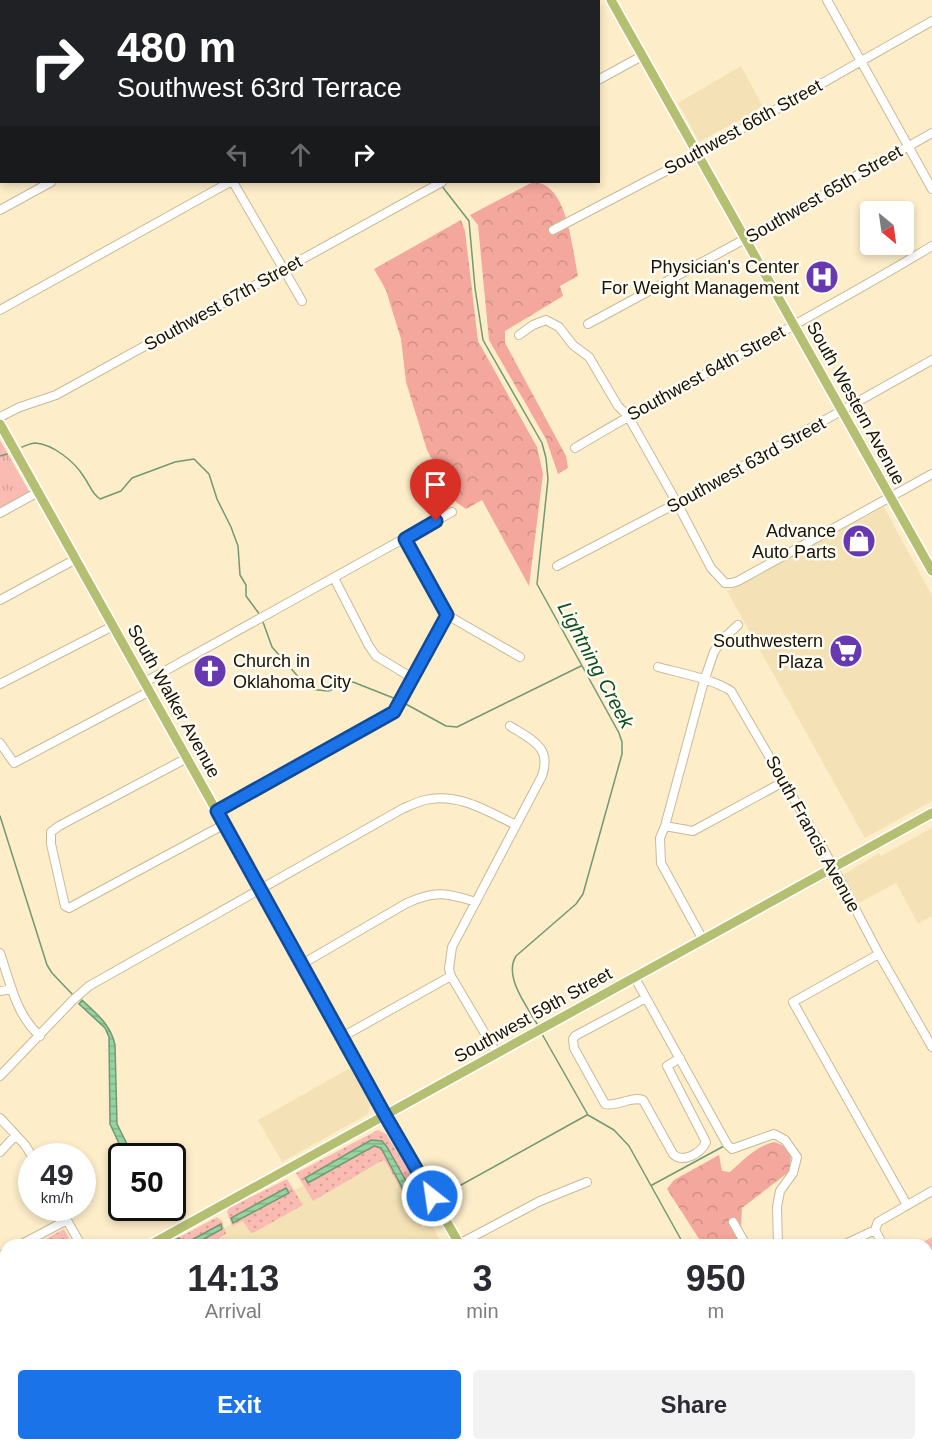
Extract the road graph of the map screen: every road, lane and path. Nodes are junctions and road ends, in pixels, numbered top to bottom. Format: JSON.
{"nodes":[{"id":1,"x":611,"y":0,"type":"edge"},
{"id":2,"x":827,"y":0,"type":"edge"},
{"id":3,"x":932,"y":21,"type":"edge"},
{"id":4,"x":642,"y":56,"type":"junction"},
{"id":5,"x":860,"y":61,"type":"junction"},
{"id":6,"x":600,"y":79,"type":"edge"},
{"id":7,"x":932,"y":133,"type":"edge"},
{"id":8,"x":908,"y":146,"type":"junction"},
{"id":9,"x":697,"y":153,"type":"junction"},
{"id":10,"x":49,"y":183,"type":"edge"},
{"id":11,"x":230,"y":183,"type":"edge"},
{"id":12,"x":233,"y":183,"type":"edge"},
{"id":13,"x":440,"y":183,"type":"edge"},
{"id":14,"x":932,"y":189,"type":"edge"},
{"id":15,"x":0,"y":210,"type":"edge"},
{"id":16,"x":553,"y":230,"type":"dead end"},
{"id":17,"x":745,"y":239,"type":"junction"},
{"id":18,"x":932,"y":246,"type":"edge"},
{"id":19,"x":284,"y":269,"type":"junction"},
{"id":20,"x":302,"y":301,"type":"dead end"},
{"id":21,"x":0,"y":310,"type":"edge"},
{"id":22,"x":588,"y":324,"type":"dead end"},
{"id":23,"x":794,"y":326,"type":"junction"},
{"id":24,"x":519,"y":335,"type":"dead end"},
{"id":25,"x":932,"y":360,"type":"edge"},
{"id":26,"x":842,"y":411,"type":"junction"},
{"id":27,"x":628,"y":416,"type":"junction"},
{"id":28,"x":0,"y":417,"type":"edge"},
{"id":29,"x":0,"y":424,"type":"edge"},
{"id":30,"x":575,"y":448,"type":"dead end"},
{"id":31,"x":932,"y":474,"type":"edge"},
{"id":32,"x":38,"y":492,"type":"junction"},
{"id":33,"x":891,"y":498,"type":"junction"},
{"id":34,"x":677,"y":503,"type":"junction"},
{"id":35,"x":452,"y":512,"type":"dead end"},
{"id":36,"x":0,"y":513,"type":"edge"},
{"id":37,"x":405,"y":539,"type":"junction"},
{"id":38,"x":76,"y":559,"type":"junction"},
{"id":39,"x":557,"y":566,"type":"dead end"},
{"id":40,"x":932,"y":571,"type":"edge"},
{"id":41,"x":334,"y":578,"type":"junction"},
{"id":42,"x":0,"y":600,"type":"edge"},
{"id":43,"x":447,"y":615,"type":"junction"},
{"id":44,"x":738,"y":625,"type":"dead end"},
{"id":45,"x":113,"y":626,"type":"junction"},
{"id":46,"x":520,"y":657,"type":"dead end"},
{"id":47,"x":658,"y":667,"type":"dead end"},
{"id":48,"x":414,"y":679,"type":"junction"},
{"id":49,"x":704,"y":681,"type":"junction"},
{"id":50,"x":145,"y":682,"type":"junction"},
{"id":51,"x":0,"y":684,"type":"edge"},
{"id":52,"x":150,"y":692,"type":"junction"},
{"id":53,"x":510,"y":726,"type":"dead end"},
{"id":54,"x":0,"y":743,"type":"edge"},
{"id":55,"x":187,"y":758,"type":"junction"},
{"id":56,"x":784,"y":781,"type":"junction"},
{"id":57,"x":217,"y":811,"type":"junction"},
{"id":58,"x":932,"y":813,"type":"edge"},
{"id":59,"x":225,"y":824,"type":"junction"},
{"id":60,"x":516,"y":825,"type":"junction"},
{"id":61,"x":665,"y":826,"type":"junction"},
{"id":62,"x":833,"y":867,"type":"junction"},
{"id":63,"x":260,"y":889,"type":"junction"},
{"id":64,"x":476,"y":902,"type":"junction"},
{"id":65,"x":703,"y":940,"type":"junction"},
{"id":66,"x":0,"y":953,"type":"edge"},
{"id":67,"x":879,"y":954,"type":"junction"},
{"id":68,"x":302,"y":964,"type":"junction"},
{"id":69,"x":451,"y":976,"type":"junction"},
{"id":70,"x":635,"y":978,"type":"junction"},
{"id":71,"x":12,"y":989,"type":"junction"},
{"id":72,"x":0,"y":991,"type":"edge"},
{"id":73,"x":646,"y":998,"type":"junction"},
{"id":74,"x":40,"y":1036,"type":"junction"},
{"id":75,"x":342,"y":1037,"type":"junction"},
{"id":76,"x":932,"y":1047,"type":"edge"},
{"id":77,"x":497,"y":1054,"type":"junction"},
{"id":78,"x":680,"y":1058,"type":"junction"},
{"id":79,"x":0,"y":1076,"type":"edge"},
{"id":80,"x":385,"y":1115,"type":"junction"},
{"id":81,"x":0,"y":1118,"type":"edge"},
{"id":82,"x":16,"y":1135,"type":"junction"},
{"id":83,"x":24,"y":1143,"type":"edge"},
{"id":84,"x":0,"y":1152,"type":"edge"},
{"id":85,"x":587,"y":1182,"type":"dead end"},
{"id":86,"x":932,"y":1191,"type":"edge"},
{"id":87,"x":907,"y":1205,"type":"junction"},
{"id":88,"x":65,"y":1221,"type":"edge"},
{"id":89,"x":68,"y":1221,"type":"edge"},
{"id":90,"x":733,"y":1222,"type":"dead end"},
{"id":91,"x":875,"y":1230,"type":"junction"},
{"id":92,"x":32,"y":1239,"type":"edge"},
{"id":93,"x":78,"y":1239,"type":"edge"},
{"id":94,"x":161,"y":1239,"type":"edge"},
{"id":95,"x":456,"y":1239,"type":"edge"},
{"id":96,"x":468,"y":1239,"type":"edge"},
{"id":97,"x":743,"y":1239,"type":"edge"},
{"id":98,"x":778,"y":1239,"type":"edge"},
{"id":99,"x":856,"y":1239,"type":"edge"},
{"id":100,"x":880,"y":1239,"type":"edge"}],
"edges":[{"from":1,"to":4,"type":"main road","name":"South Western Avenue"},
{"from":2,"to":5,"type":"street"},
{"from":3,"to":5,"type":"street","name":"Southwest 66th Street"},
{"from":4,"to":6,"type":"street"},
{"from":4,"to":9,"type":"main road","name":"South Western Avenue"},
{"from":5,"to":8,"type":"street"},
{"from":5,"to":9,"type":"street","name":"Southwest 66th Street"},
{"from":7,"to":8,"type":"street","name":"Southwest 65th Street"},
{"from":8,"to":14,"type":"street"},
{"from":8,"to":17,"type":"street","name":"Southwest 65th Street"},
{"from":9,"to":16,"type":"street","name":"Southwest 66th Street"},
{"from":9,"to":17,"type":"main road","name":"South Western Avenue"},
{"from":10,"to":15,"type":"street"},
{"from":11,"to":21,"type":"street"},
{"from":12,"to":19,"type":"street"},
{"from":13,"to":19,"type":"street","name":"Southwest 67th Street"},
{"from":17,"to":22,"type":"street","name":"Southwest 65th Street"},
{"from":17,"to":23,"type":"main road","name":"South Western Avenue"},
{"from":18,"to":23,"type":"street","name":"Southwest 64th Street"},
{"from":19,"to":20,"type":"street"},
{"from":19,"to":28,"type":"street","name":"Southwest 67th Street"},
{"from":23,"to":26,"type":"main road","name":"South Western Avenue"},
{"from":23,"to":27,"type":"street","name":"Southwest 64th Street"},
{"from":24,"to":27,"type":"street"},
{"from":25,"to":26,"type":"street","name":"Southwest 63rd Street"},
{"from":26,"to":33,"type":"main road","name":"South Western Avenue"},
{"from":26,"to":34,"type":"street","name":"Southwest 63rd Street"},
{"from":27,"to":30,"type":"street","name":"Southwest 64th Street"},
{"from":27,"to":34,"type":"street"},
{"from":29,"to":32,"type":"main road","name":"South Walker Avenue"},
{"from":31,"to":33,"type":"street"},
{"from":32,"to":36,"type":"street"},
{"from":32,"to":38,"type":"main road","name":"South Walker Avenue"},
{"from":33,"to":34,"type":"street"},
{"from":33,"to":40,"type":"main road","name":"South Western Avenue"},
{"from":34,"to":39,"type":"street","name":"Southwest 63rd Street"},
{"from":35,"to":37,"type":"street"},
{"from":37,"to":41,"type":"street"},
{"from":37,"to":43,"type":"street"},
{"from":38,"to":42,"type":"street"},
{"from":38,"to":45,"type":"main road","name":"South Walker Avenue"},
{"from":41,"to":48,"type":"street"},
{"from":41,"to":50,"type":"street"},
{"from":43,"to":46,"type":"street"},
{"from":43,"to":48,"type":"street"},
{"from":44,"to":49,"type":"street"},
{"from":45,"to":50,"type":"main road","name":"South Walker Avenue"},
{"from":45,"to":51,"type":"street"},
{"from":47,"to":49,"type":"street","name":"South Francis Avenue"},
{"from":48,"to":57,"type":"street"},
{"from":49,"to":56,"type":"street","name":"South Francis Avenue"},
{"from":49,"to":61,"type":"street"},
{"from":50,"to":52,"type":"main road","name":"South Walker Avenue"},
{"from":52,"to":54,"type":"street"},
{"from":52,"to":55,"type":"main road","name":"South Walker Avenue"},
{"from":53,"to":60,"type":"street"},
{"from":55,"to":57,"type":"main road","name":"South Walker Avenue"},
{"from":55,"to":59,"type":"street"},
{"from":56,"to":61,"type":"street"},
{"from":56,"to":62,"type":"street","name":"South Francis Avenue"},
{"from":57,"to":59,"type":"main road","name":"South Walker Avenue"},
{"from":58,"to":62,"type":"main road","name":"Southwest 59th Street"},
{"from":59,"to":63,"type":"main road","name":"South Walker Avenue"},
{"from":60,"to":63,"type":"street"},
{"from":60,"to":64,"type":"street"},
{"from":61,"to":65,"type":"street"},
{"from":62,"to":65,"type":"main road","name":"Southwest 59th Street"},
{"from":62,"to":67,"type":"street","name":"South Francis Avenue"},
{"from":63,"to":68,"type":"main road","name":"South Walker Avenue"},
{"from":63,"to":74,"type":"street"},
{"from":64,"to":68,"type":"street"},
{"from":64,"to":69,"type":"street"},
{"from":65,"to":70,"type":"main road","name":"Southwest 59th Street"},
{"from":66,"to":71,"type":"street"},
{"from":67,"to":76,"type":"street","name":"South Francis Avenue"},
{"from":67,"to":87,"type":"street"},
{"from":68,"to":75,"type":"main road","name":"South Walker Avenue"},
{"from":69,"to":75,"type":"street"},
{"from":69,"to":77,"type":"street"},
{"from":70,"to":73,"type":"street"},
{"from":70,"to":77,"type":"main road","name":"Southwest 59th Street"},
{"from":71,"to":72,"type":"street"},
{"from":71,"to":74,"type":"street"},
{"from":73,"to":78,"type":"street"},
{"from":73,"to":78,"type":"street"},
{"from":74,"to":79,"type":"street"},
{"from":75,"to":80,"type":"main road","name":"South Walker Avenue"},
{"from":77,"to":80,"type":"main road","name":"Southwest 59th Street"},
{"from":78,"to":98,"type":"street"},
{"from":80,"to":94,"type":"main road","name":"Southwest 59th Street"},
{"from":80,"to":95,"type":"main road","name":"South Walker Avenue"},
{"from":81,"to":82,"type":"street"},
{"from":82,"to":83,"type":"street"},
{"from":82,"to":84,"type":"street"},
{"from":85,"to":96,"type":"street"},
{"from":86,"to":87,"type":"street"},
{"from":87,"to":91,"type":"street"},
{"from":88,"to":92,"type":"street"},
{"from":89,"to":93,"type":"street"},
{"from":90,"to":97,"type":"street"},
{"from":91,"to":99,"type":"street"},
{"from":91,"to":100,"type":"street"}]}
